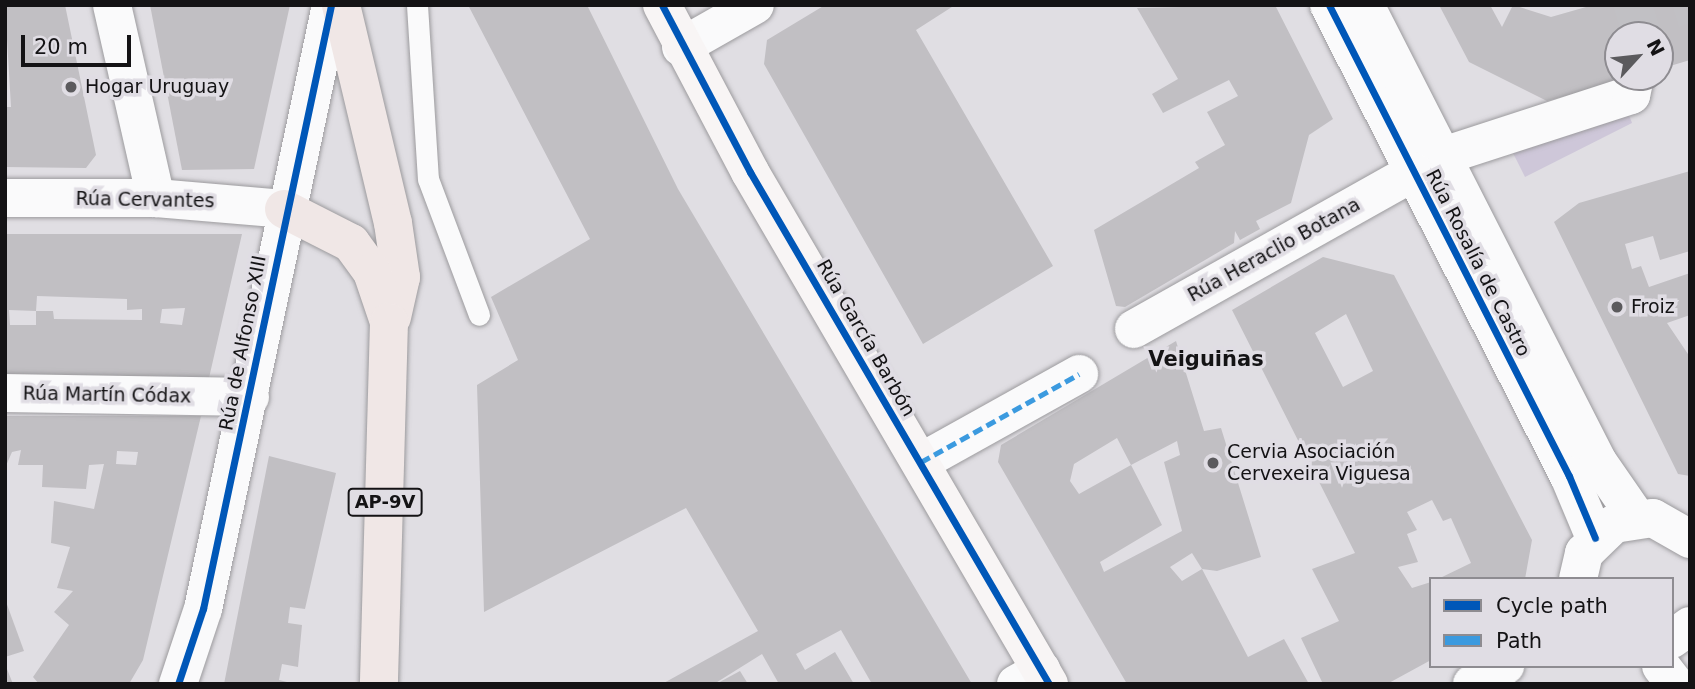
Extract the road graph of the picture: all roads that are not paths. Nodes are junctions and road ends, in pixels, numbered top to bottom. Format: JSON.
{"nodes":[{"id":1,"x":113,"y":5,"type":"edge"},
{"id":2,"x":331,"y":5,"type":"edge"},
{"id":3,"x":341,"y":5,"type":"edge"},
{"id":4,"x":417,"y":5,"type":"edge"},
{"id":5,"x":662,"y":5,"type":"edge"},
{"id":6,"x":755,"y":5,"type":"edge"},
{"id":7,"x":1329,"y":5,"type":"edge"},
{"id":8,"x":1366,"y":5,"type":"edge"},
{"id":9,"x":681,"y":47,"type":"junction"},
{"id":10,"x":1632,"y":91,"type":"edge"},
{"id":11,"x":1428,"y":164,"type":"junction"},
{"id":12,"x":5,"y":198,"type":"edge"},
{"id":13,"x":156,"y":198,"type":"junction"},
{"id":14,"x":284,"y":209,"type":"junction"},
{"id":15,"x":479,"y":315,"type":"dead end"},
{"id":16,"x":1134,"y":329,"type":"dead end"},
{"id":17,"x":390,"y":332,"type":"junction"},
{"id":18,"x":1079,"y":374,"type":"dead end"},
{"id":19,"x":5,"y":393,"type":"edge"},
{"id":20,"x":250,"y":397,"type":"junction"},
{"id":21,"x":921,"y":462,"type":"junction"},
{"id":22,"x":1636,"y":517,"type":"junction"},
{"id":23,"x":1595,"y":538,"type":"junction"},
{"id":24,"x":1690,"y":539,"type":"edge"},
{"id":25,"x":1579,"y":577,"type":"edge"},
{"id":26,"x":1690,"y":626,"type":"edge"},
{"id":27,"x":1674,"y":638,"type":"edge"},
{"id":28,"x":1501,"y":668,"type":"edge"},
{"id":29,"x":1663,"y":668,"type":"edge"},
{"id":30,"x":1036,"y":679,"type":"edge"},
{"id":31,"x":178,"y":684,"type":"edge"},
{"id":32,"x":379,"y":684,"type":"edge"},
{"id":33,"x":1472,"y":684,"type":"edge"},
{"id":34,"x":1675,"y":684,"type":"edge"}],
"edges":[{"from":1,"to":13,"type":"street"},
{"from":2,"to":14,"type":"street","name":"Rúa de Alfonso XIII"},
{"from":3,"to":17,"type":"highway"},
{"from":4,"to":15,"type":"lane"},
{"from":5,"to":9,"type":"main road","name":"Rúa García Barbón"},
{"from":6,"to":9,"type":"street"},
{"from":7,"to":11,"type":"street","name":"Rúa Rosalía de Castro"},
{"from":8,"to":11,"type":"street","name":"Rúa Rosalía de Castro"},
{"from":9,"to":21,"type":"main road","name":"Rúa García Barbón"},
{"from":10,"to":11,"type":"street","name":"Rúa Heraclio Botana"},
{"from":11,"to":16,"type":"street","name":"Rúa Heraclio Botana"},
{"from":11,"to":22,"type":"street","name":"Rúa Rosalía de Castro"},
{"from":11,"to":23,"type":"street","name":"Rúa Rosalía de Castro"},
{"from":12,"to":13,"type":"street","name":"Rúa Cervantes"},
{"from":13,"to":14,"type":"street","name":"Rúa Cervantes"},
{"from":14,"to":17,"type":"highway"},
{"from":14,"to":20,"type":"street","name":"Rúa de Alfonso XIII"},
{"from":17,"to":32,"type":"highway","number":"AP-9V"},
{"from":18,"to":21,"type":"street"},
{"from":19,"to":20,"type":"street","name":"Rúa Martín Códax"},
{"from":20,"to":31,"type":"street","name":"Rúa de Alfonso XIII"},
{"from":21,"to":30,"type":"main road","name":"Rúa García Barbón"},
{"from":22,"to":23,"type":"street"},
{"from":22,"to":24,"type":"street"},
{"from":23,"to":25,"type":"street"},
{"from":26,"to":27,"type":"street"},
{"from":28,"to":33,"type":"street"},
{"from":29,"to":34,"type":"street"}]}
